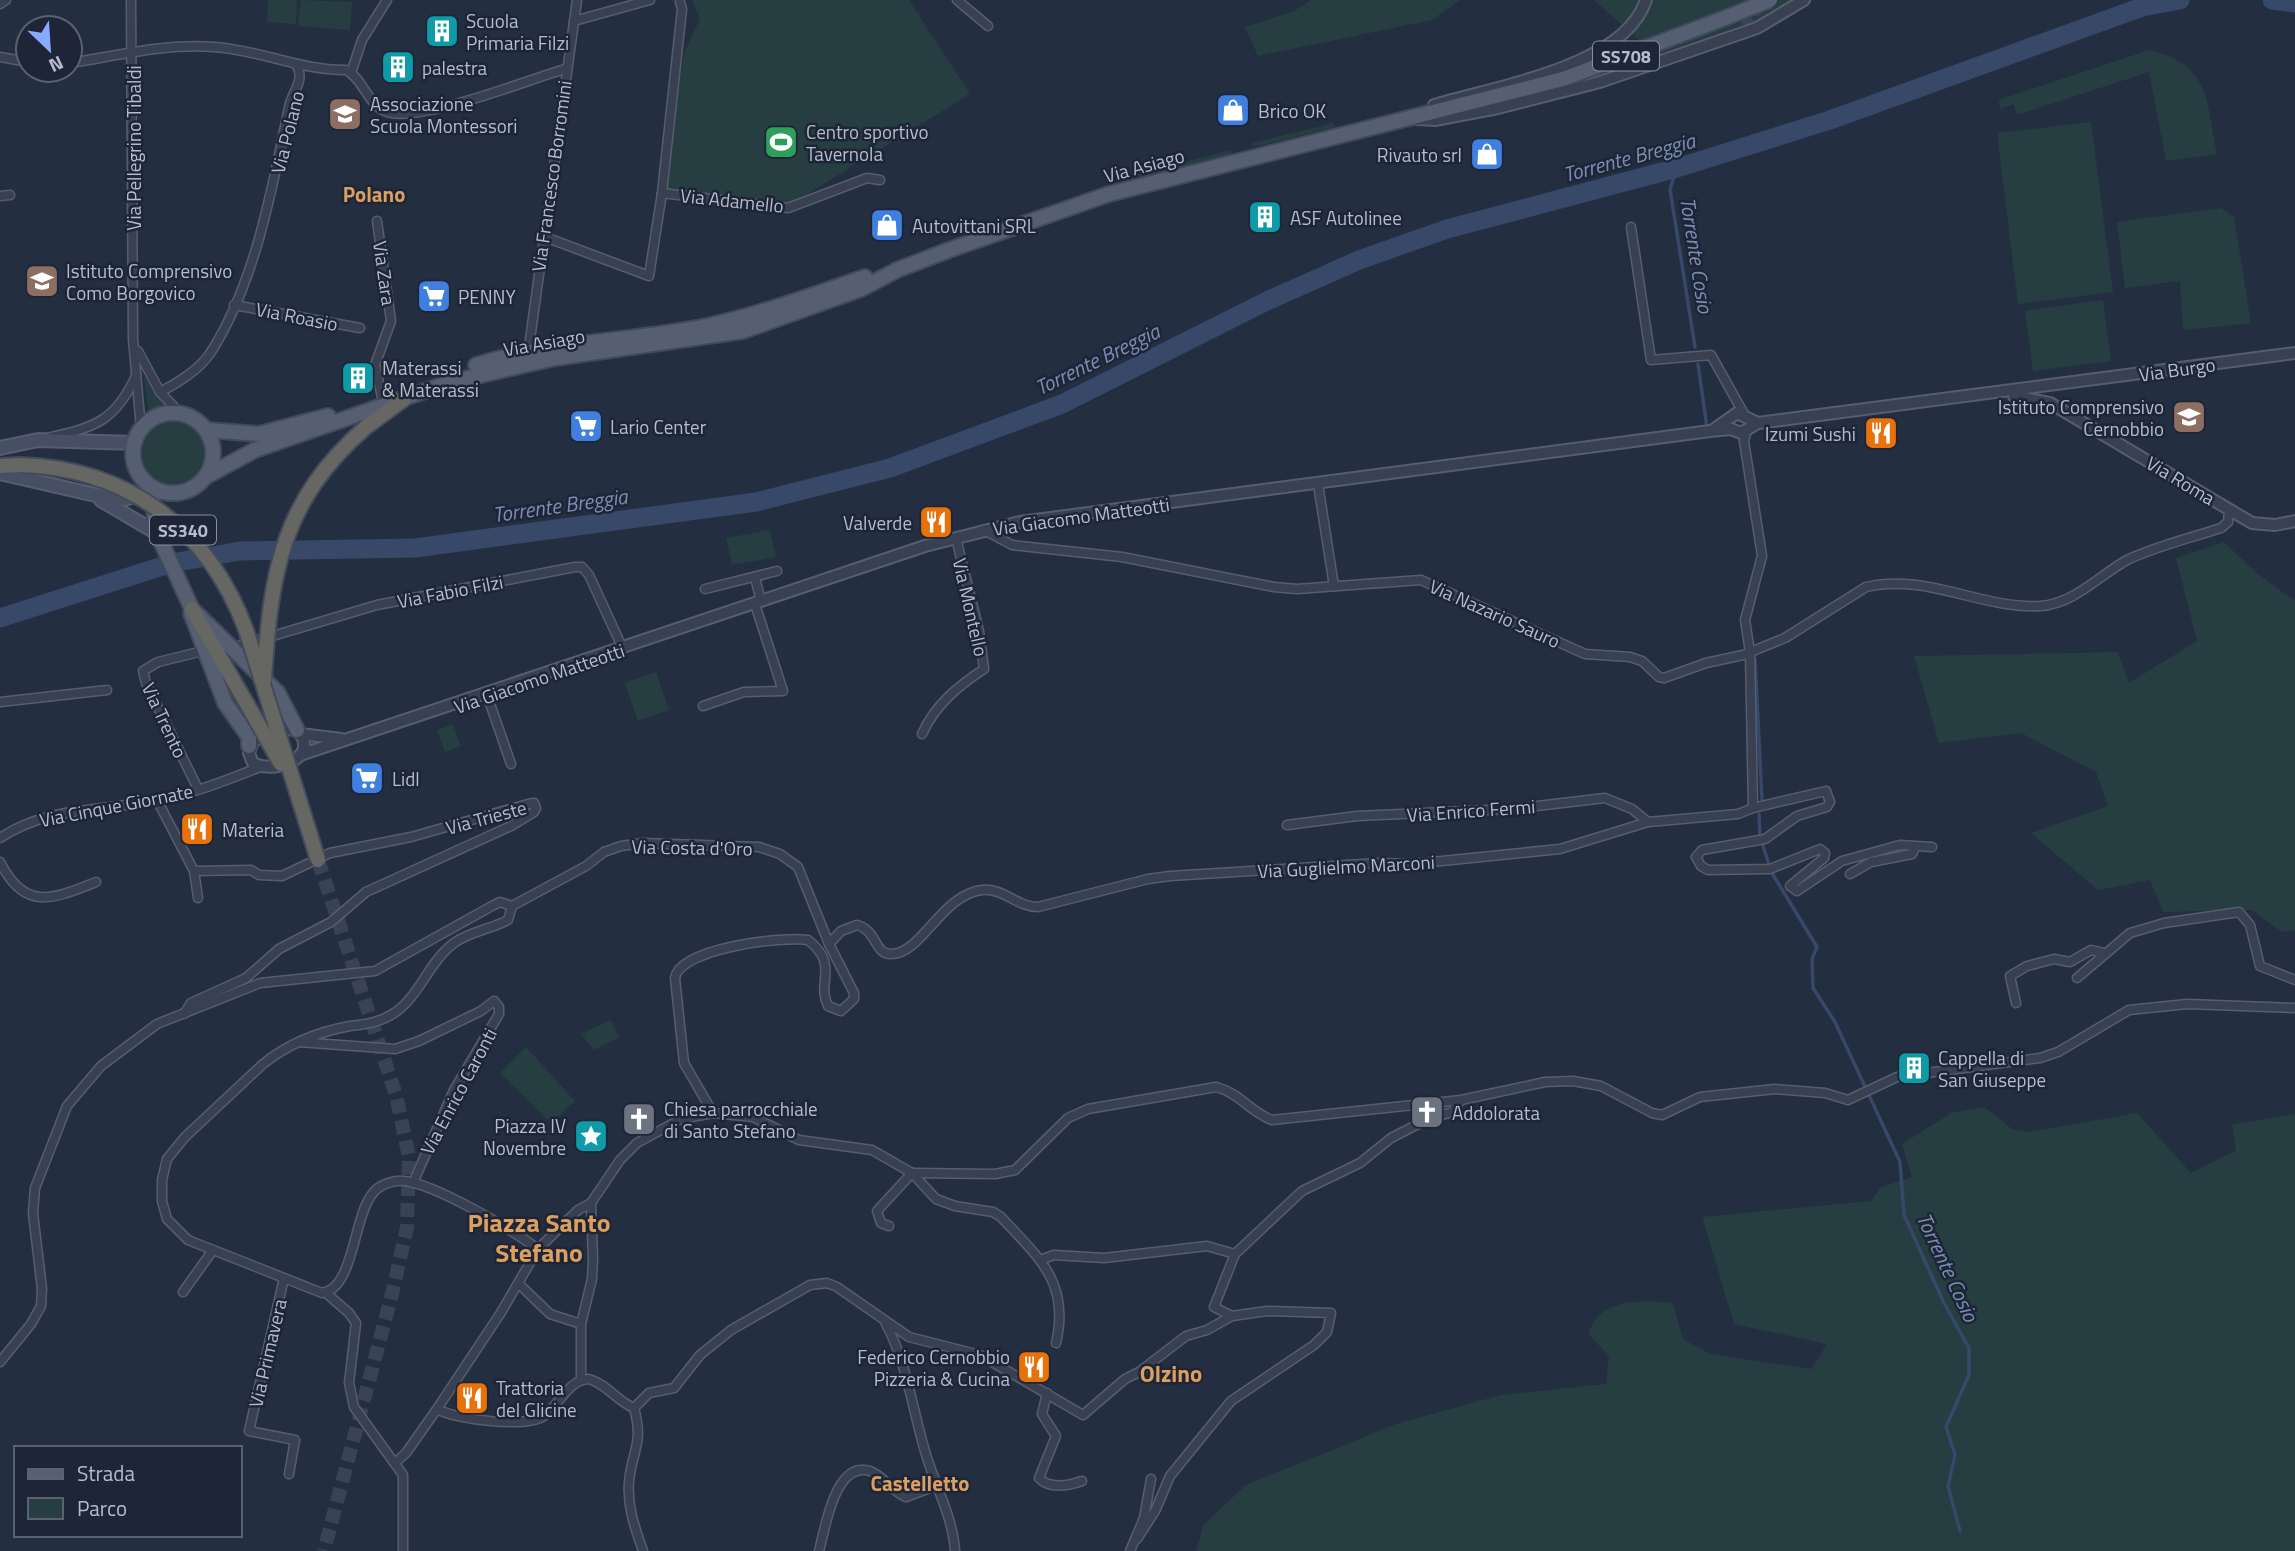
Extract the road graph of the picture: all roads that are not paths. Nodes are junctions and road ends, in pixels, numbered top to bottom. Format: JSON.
{"nodes":[{"id":1,"x":6,"y":0,"type":"edge"},
{"id":2,"x":131,"y":0,"type":"edge"},
{"id":3,"x":387,"y":0,"type":"edge"},
{"id":4,"x":577,"y":0,"type":"edge"},
{"id":5,"x":650,"y":0,"type":"edge"},
{"id":6,"x":957,"y":0,"type":"edge"},
{"id":7,"x":1648,"y":0,"type":"edge"},
{"id":8,"x":1770,"y":0,"type":"edge"},
{"id":9,"x":1804,"y":0,"type":"edge"},
{"id":10,"x":681,"y":1,"type":"edge"},
{"id":11,"x":0,"y":4,"type":"edge"},
{"id":12,"x":574,"y":21,"type":"junction"},
{"id":13,"x":988,"y":26,"type":"dead end"},
{"id":14,"x":1745,"y":26,"type":"tunnel mouth"},
{"id":15,"x":1728,"y":38,"type":"junction"},
{"id":16,"x":132,"y":53,"type":"junction"},
{"id":17,"x":84,"y":61,"type":"edge"},
{"id":18,"x":297,"y":66,"type":"junction"},
{"id":19,"x":565,"y":69,"type":"junction"},
{"id":20,"x":351,"y":73,"type":"junction"},
{"id":21,"x":1407,"y":119,"type":"junction"},
{"id":22,"x":880,"y":180,"type":"dead end"},
{"id":23,"x":662,"y":193,"type":"junction"},
{"id":24,"x":10,"y":195,"type":"dead end"},
{"id":25,"x":0,"y":196,"type":"edge"},
{"id":26,"x":377,"y":220,"type":"dead end"},
{"id":27,"x":1631,"y":227,"type":"dead end"},
{"id":28,"x":545,"y":237,"type":"junction"},
{"id":29,"x":234,"y":305,"type":"junction"},
{"id":30,"x":360,"y":328,"type":"dead end"},
{"id":31,"x":134,"y":339,"type":"junction"},
{"id":32,"x":2295,"y":353,"type":"edge"},
{"id":33,"x":524,"y":359,"type":"junction"},
{"id":34,"x":137,"y":375,"type":"junction"},
{"id":35,"x":160,"y":392,"type":"junction"},
{"id":36,"x":2040,"y":393,"type":"junction"},
{"id":37,"x":404,"y":399,"type":"junction"},
{"id":38,"x":382,"y":402,"type":"junction"},
{"id":39,"x":180,"y":412,"type":"junction"},
{"id":40,"x":1749,"y":422,"type":"junction"},
{"id":41,"x":1732,"y":426,"type":"junction"},
{"id":42,"x":141,"y":428,"type":"junction"},
{"id":43,"x":207,"y":430,"type":"junction"},
{"id":44,"x":38,"y":440,"type":"junction"},
{"id":45,"x":134,"y":443,"type":"junction"},
{"id":46,"x":0,"y":448,"type":"edge"},
{"id":47,"x":1746,"y":448,"type":"junction"},
{"id":48,"x":0,"y":466,"type":"edge"},
{"id":49,"x":0,"y":473,"type":"edge"},
{"id":50,"x":205,"y":477,"type":"junction"},
{"id":51,"x":1318,"y":484,"type":"junction"},
{"id":52,"x":151,"y":487,"type":"junction"},
{"id":53,"x":177,"y":493,"type":"junction"},
{"id":54,"x":89,"y":494,"type":"junction"},
{"id":55,"x":2229,"y":511,"type":"junction"},
{"id":56,"x":2295,"y":521,"type":"edge"},
{"id":57,"x":984,"y":530,"type":"junction"},
{"id":58,"x":158,"y":533,"type":"junction"},
{"id":59,"x":956,"y":538,"type":"junction"},
{"id":60,"x":777,"y":571,"type":"dead end"},
{"id":61,"x":755,"y":577,"type":"junction"},
{"id":62,"x":1334,"y":586,"type":"junction"},
{"id":63,"x":705,"y":589,"type":"dead end"},
{"id":64,"x":186,"y":598,"type":"junction"},
{"id":65,"x":758,"y":603,"type":"junction"},
{"id":66,"x":231,"y":649,"type":"junction"},
{"id":67,"x":623,"y":649,"type":"junction"},
{"id":68,"x":203,"y":651,"type":"junction"},
{"id":69,"x":1749,"y":652,"type":"junction"},
{"id":70,"x":264,"y":687,"type":"junction"},
{"id":71,"x":107,"y":690,"type":"dead end"},
{"id":72,"x":487,"y":695,"type":"junction"},
{"id":73,"x":0,"y":702,"type":"edge"},
{"id":74,"x":703,"y":706,"type":"dead end"},
{"id":75,"x":299,"y":732,"type":"junction"},
{"id":76,"x":922,"y":734,"type":"dead end"},
{"id":77,"x":354,"y":738,"type":"junction"},
{"id":78,"x":250,"y":752,"type":"junction"},
{"id":79,"x":300,"y":755,"type":"junction"},
{"id":80,"x":511,"y":764,"type":"dead end"},
{"id":81,"x":260,"y":766,"type":"junction"},
{"id":82,"x":233,"y":777,"type":"junction"},
{"id":83,"x":294,"y":786,"type":"junction"},
{"id":84,"x":198,"y":789,"type":"junction"},
{"id":85,"x":157,"y":800,"type":"junction"},
{"id":86,"x":1753,"y":808,"type":"junction"},
{"id":87,"x":1648,"y":822,"type":"junction"},
{"id":88,"x":1287,"y":825,"type":"dead end"},
{"id":89,"x":0,"y":838,"type":"edge"},
{"id":90,"x":1932,"y":847,"type":"dead end"},
{"id":91,"x":1915,"y":848,"type":"junction"},
{"id":92,"x":318,"y":860,"type":"tunnel mouth"},
{"id":93,"x":0,"y":862,"type":"edge"},
{"id":94,"x":194,"y":871,"type":"junction"},
{"id":95,"x":1850,"y":874,"type":"dead end"},
{"id":96,"x":96,"y":882,"type":"dead end"},
{"id":97,"x":198,"y":898,"type":"dead end"},
{"id":98,"x":512,"y":906,"type":"junction"},
{"id":99,"x":829,"y":944,"type":"junction"},
{"id":100,"x":2104,"y":953,"type":"junction"},
{"id":101,"x":2077,"y":978,"type":"dead end"},
{"id":102,"x":2294,"y":979,"type":"edge"},
{"id":103,"x":2016,"y":1003,"type":"dead end"},
{"id":104,"x":2295,"y":1008,"type":"edge"},
{"id":105,"x":184,"y":1014,"type":"junction"},
{"id":106,"x":296,"y":1042,"type":"junction"},
{"id":107,"x":1461,"y":1100,"type":"junction"},
{"id":108,"x":713,"y":1113,"type":"junction"},
{"id":109,"x":912,"y":1172,"type":"junction"},
{"id":110,"x":413,"y":1183,"type":"junction"},
{"id":111,"x":591,"y":1203,"type":"junction"},
{"id":112,"x":889,"y":1226,"type":"dead end"},
{"id":113,"x":538,"y":1249,"type":"junction"},
{"id":114,"x":213,"y":1250,"type":"junction"},
{"id":115,"x":1235,"y":1254,"type":"junction"},
{"id":116,"x":1040,"y":1260,"type":"junction"},
{"id":117,"x":284,"y":1278,"type":"junction"},
{"id":118,"x":519,"y":1284,"type":"junction"},
{"id":119,"x":183,"y":1292,"type":"dead end"},
{"id":120,"x":326,"y":1293,"type":"junction"},
{"id":121,"x":1232,"y":1316,"type":"junction"},
{"id":122,"x":885,"y":1322,"type":"junction"},
{"id":123,"x":581,"y":1324,"type":"junction"},
{"id":124,"x":1056,"y":1343,"type":"dead end"},
{"id":125,"x":0,"y":1362,"type":"edge"},
{"id":126,"x":581,"y":1380,"type":"junction"},
{"id":127,"x":1047,"y":1393,"type":"junction"},
{"id":128,"x":634,"y":1408,"type":"junction"},
{"id":129,"x":437,"y":1409,"type":"junction"},
{"id":130,"x":396,"y":1462,"type":"junction"},
{"id":131,"x":289,"y":1474,"type":"dead end"},
{"id":132,"x":1151,"y":1479,"type":"dead end"},
{"id":133,"x":1082,"y":1481,"type":"dead end"},
{"id":134,"x":938,"y":1485,"type":"junction"},
{"id":135,"x":1136,"y":1539,"type":"junction"},
{"id":136,"x":403,"y":1551,"type":"edge"},
{"id":137,"x":643,"y":1551,"type":"edge"},
{"id":138,"x":819,"y":1551,"type":"edge"},
{"id":139,"x":955,"y":1551,"type":"edge"},
{"id":140,"x":1130,"y":1551,"type":"edge"}],
"edges":[{"from":1,"to":11,"type":"street"},
{"from":2,"to":16,"type":"street","name":"Via Pellegrino Tibaldi"},
{"from":3,"to":20,"type":"street"},
{"from":4,"to":12,"type":"street","name":"Via Francesco Borromini"},
{"from":5,"to":12,"type":"street"},
{"from":6,"to":13,"type":"street"},
{"from":7,"to":21,"type":"street","name":"Via Asiago","number":"SS708"},
{"from":8,"to":21,"type":"main road","number":"SS708","bridge":true},
{"from":9,"to":15,"type":"street","name":"Via Asiago","number":"SS708"},
{"from":10,"to":23,"type":"street","name":"Via Adamello"},
{"from":12,"to":19,"type":"street","name":"Via Francesco Borromini"},
{"from":14,"to":15,"type":"street","number":"SS708"},
{"from":15,"to":21,"type":"street","name":"Via Asiago","number":"SS708"},
{"from":16,"to":17,"type":"street","name":"Via Polano"},
{"from":16,"to":18,"type":"street","name":"Via Polano"},
{"from":16,"to":31,"type":"street","name":"Via Pellegrino Tibaldi"},
{"from":18,"to":20,"type":"street"},
{"from":18,"to":29,"type":"street","name":"Via Polano"},
{"from":19,"to":20,"type":"street"},
{"from":19,"to":28,"type":"street","name":"Via Francesco Borromini"},
{"from":21,"to":33,"type":"main road","name":"Via Asiago"},
{"from":22,"to":23,"type":"street","name":"Via Adamello"},
{"from":23,"to":28,"type":"street","name":"Via Adamello"},
{"from":24,"to":25,"type":"street"},
{"from":26,"to":38,"type":"street","name":"Via Zara"},
{"from":27,"to":40,"type":"street"},
{"from":28,"to":33,"type":"street","name":"Via Francesco Borromini"},
{"from":29,"to":30,"type":"street","name":"Via Roasio"},
{"from":29,"to":35,"type":"street","name":"Via Polano"},
{"from":31,"to":34,"type":"street","name":"Via Pellegrino Tibaldi"},
{"from":31,"to":35,"type":"street","name":"Via Pellegrino Tibaldi"},
{"from":32,"to":36,"type":"street","name":"Via Burgo"},
{"from":33,"to":37,"type":"main road","name":"Via Asiago"},
{"from":33,"to":38,"type":"main road","name":"Via Asiago"},
{"from":34,"to":42,"type":"street","name":"Via Pellegrino Tibaldi"},
{"from":34,"to":44,"type":"street"},
{"from":35,"to":39,"type":"street","name":"Via Pellegrino Tibaldi"},
{"from":36,"to":40,"type":"street","name":"Via Roma"},
{"from":36,"to":55,"type":"street","name":"Via Roma"},
{"from":37,"to":38,"type":"main road","name":"Via Asiago"},
{"from":37,"to":70,"type":"highway","number":"SS340","bridge":true},
{"from":38,"to":43,"type":"main road","name":"Via Asiago"},
{"from":38,"to":50,"type":"main road","name":"Via Asiago"},
{"from":39,"to":42,"type":"main road"},
{"from":39,"to":43,"type":"main road"},
{"from":40,"to":41,"type":"street"},
{"from":40,"to":41,"type":"street"},
{"from":40,"to":47,"type":"street"},
{"from":41,"to":47,"type":"street"},
{"from":41,"to":51,"type":"street","name":"Via Giacomo Matteotti"},
{"from":42,"to":45,"type":"main road"},
{"from":43,"to":50,"type":"main road"},
{"from":44,"to":45,"type":"main road"},
{"from":44,"to":46,"type":"main road"},
{"from":45,"to":52,"type":"main road"},
{"from":47,"to":69,"type":"street"},
{"from":48,"to":70,"type":"highway","number":"SS340","bridge":true},
{"from":49,"to":54,"type":"main road"},
{"from":50,"to":53,"type":"main road"},
{"from":51,"to":57,"type":"street","name":"Via Giacomo Matteotti"},
{"from":51,"to":62,"type":"street"},
{"from":52,"to":53,"type":"main road"},
{"from":52,"to":54,"type":"main road"},
{"from":52,"to":58,"type":"main road"},
{"from":53,"to":58,"type":"main road"},
{"from":54,"to":58,"type":"main road"},
{"from":55,"to":56,"type":"street","name":"Via Roma"},
{"from":55,"to":69,"type":"street"},
{"from":57,"to":59,"type":"street","name":"Via Giacomo Matteotti"},
{"from":57,"to":62,"type":"street","name":"Via Nazario Sauro"},
{"from":58,"to":64,"type":"main road"},
{"from":59,"to":65,"type":"street","name":"Via Giacomo Matteotti"},
{"from":59,"to":76,"type":"street","name":"Via Montello"},
{"from":60,"to":61,"type":"street"},
{"from":61,"to":63,"type":"street"},
{"from":61,"to":65,"type":"street"},
{"from":62,"to":69,"type":"street","name":"Via Nazario Sauro"},
{"from":64,"to":66,"type":"main road"},
{"from":64,"to":68,"type":"main road"},
{"from":64,"to":83,"type":"highway","bridge":true},
{"from":65,"to":67,"type":"street","name":"Via Giacomo Matteotti"},
{"from":65,"to":74,"type":"street"},
{"from":66,"to":67,"type":"street","name":"Via Fabio Filzi"},
{"from":66,"to":75,"type":"main road"},
{"from":67,"to":72,"type":"street","name":"Via Giacomo Matteotti"},
{"from":68,"to":78,"type":"main road"},
{"from":68,"to":84,"type":"street","name":"Via Trento"},
{"from":69,"to":86,"type":"street"},
{"from":70,"to":83,"type":"highway","number":"SS340","bridge":true},
{"from":71,"to":73,"type":"street"},
{"from":72,"to":77,"type":"street","name":"Via Giacomo Matteotti"},
{"from":72,"to":80,"type":"street"},
{"from":75,"to":77,"type":"street","name":"Via Giacomo Matteotti"},
{"from":75,"to":78,"type":"street"},
{"from":75,"to":79,"type":"street"},
{"from":77,"to":79,"type":"street","name":"Via Giacomo Matteotti"},
{"from":78,"to":81,"type":"street"},
{"from":78,"to":82,"type":"street","name":"Via Cinque Giornate"},
{"from":79,"to":81,"type":"street"},
{"from":81,"to":82,"type":"street","name":"Via Cinque Giornate"},
{"from":82,"to":84,"type":"street","name":"Via Cinque Giornate"},
{"from":83,"to":92,"type":"highway","number":"SS340","bridge":true},
{"from":84,"to":85,"type":"street","name":"Via Cinque Giornate"},
{"from":85,"to":89,"type":"street","name":"Via Cinque Giornate"},
{"from":85,"to":94,"type":"street"},
{"from":86,"to":87,"type":"street","name":"Via Guglielmo Marconi"},
{"from":86,"to":91,"type":"street","name":"Via Guglielmo Marconi"},
{"from":87,"to":88,"type":"street","name":"Via Enrico Fermi"},
{"from":87,"to":99,"type":"street","name":"Via Guglielmo Marconi"},
{"from":90,"to":91,"type":"street"},
{"from":91,"to":95,"type":"street"},
{"from":93,"to":96,"type":"street"},
{"from":94,"to":97,"type":"street"},
{"from":94,"to":105,"type":"street","name":"Via Trieste"},
{"from":98,"to":99,"type":"street","name":"Via Costa d'Oro"},
{"from":98,"to":105,"type":"street"},
{"from":98,"to":106,"type":"street"},
{"from":99,"to":108,"type":"street","name":"Via Costa d'Oro"},
{"from":100,"to":101,"type":"street"},
{"from":100,"to":102,"type":"street"},
{"from":100,"to":103,"type":"street"},
{"from":104,"to":107,"type":"street"},
{"from":105,"to":125,"type":"street"},
{"from":106,"to":110,"type":"street","name":"Via Enrico Caronti"},
{"from":106,"to":114,"type":"street"},
{"from":107,"to":109,"type":"street"},
{"from":107,"to":115,"type":"street"},
{"from":108,"to":109,"type":"street"},
{"from":108,"to":111,"type":"street"},
{"from":109,"to":112,"type":"street"},
{"from":109,"to":116,"type":"street"},
{"from":110,"to":113,"type":"street"},
{"from":110,"to":120,"type":"street"},
{"from":111,"to":113,"type":"street"},
{"from":111,"to":123,"type":"street"},
{"from":113,"to":118,"type":"street"},
{"from":114,"to":117,"type":"street"},
{"from":114,"to":119,"type":"street"},
{"from":115,"to":116,"type":"street"},
{"from":115,"to":121,"type":"street"},
{"from":116,"to":124,"type":"street"},
{"from":117,"to":120,"type":"street"},
{"from":117,"to":131,"type":"street","name":"Via Primavera"},
{"from":118,"to":123,"type":"street"},
{"from":118,"to":129,"type":"street"},
{"from":120,"to":130,"type":"street"},
{"from":121,"to":127,"type":"street"},
{"from":121,"to":135,"type":"street"},
{"from":122,"to":127,"type":"street"},
{"from":122,"to":128,"type":"street"},
{"from":122,"to":134,"type":"street"},
{"from":123,"to":126,"type":"street"},
{"from":126,"to":128,"type":"street"},
{"from":126,"to":129,"type":"street"},
{"from":127,"to":133,"type":"street"},
{"from":128,"to":137,"type":"street"},
{"from":129,"to":130,"type":"street"},
{"from":130,"to":136,"type":"street"},
{"from":132,"to":135,"type":"street"},
{"from":134,"to":138,"type":"street"},
{"from":134,"to":139,"type":"street"},
{"from":135,"to":140,"type":"street"}]}
